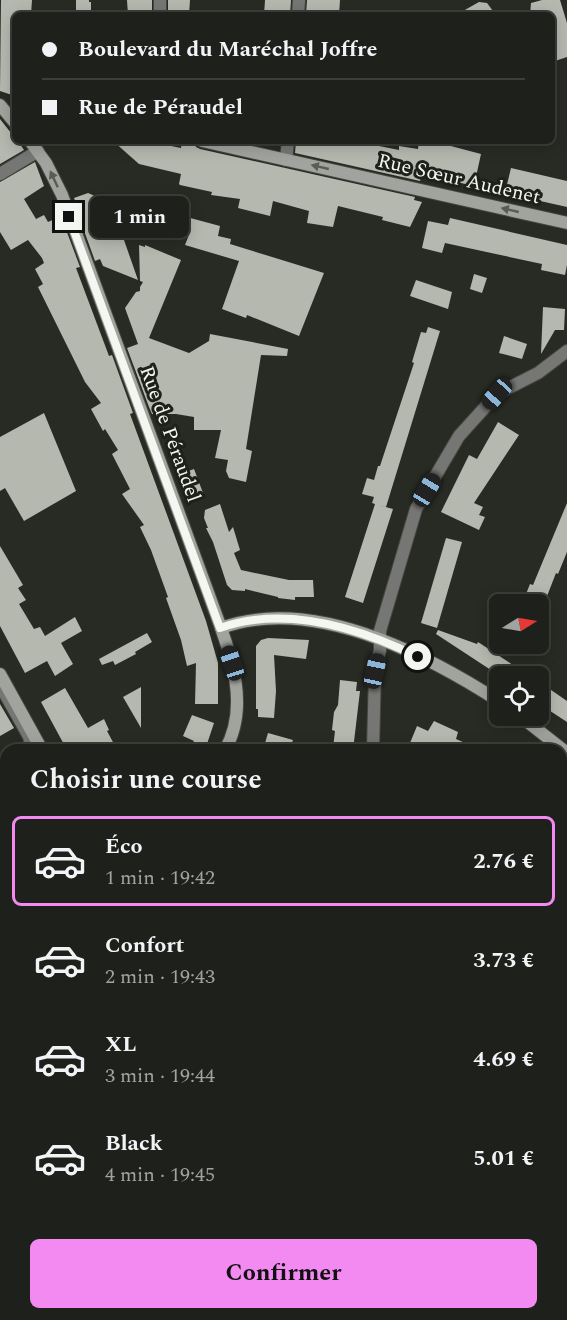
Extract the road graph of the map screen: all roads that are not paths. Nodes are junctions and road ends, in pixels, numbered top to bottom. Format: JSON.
{"nodes":[{"id":1,"x":0,"y":105,"type":"edge"},
{"id":2,"x":12,"y":119,"type":"edge"},
{"id":3,"x":215,"y":144,"type":"edge"},
{"id":4,"x":288,"y":144,"type":"edge"},
{"id":5,"x":34,"y":146,"type":"edge"},
{"id":6,"x":286,"y":160,"type":"junction"},
{"id":7,"x":0,"y":174,"type":"edge"},
{"id":8,"x":567,"y":223,"type":"edge"},
{"id":9,"x":567,"y":351,"type":"edge"},
{"id":10,"x":220,"y":628,"type":"junction"},
{"id":11,"x":380,"y":640,"type":"junction"},
{"id":12,"x":0,"y":674,"type":"edge"},
{"id":13,"x":0,"y":689,"type":"edge"},
{"id":14,"x":489,"y":696,"type":"edge"},
{"id":15,"x":533,"y":726,"type":"edge"},
{"id":16,"x":27,"y":744,"type":"edge"},
{"id":17,"x":39,"y":744,"type":"edge"},
{"id":18,"x":228,"y":744,"type":"edge"},
{"id":19,"x":373,"y":744,"type":"edge"},
{"id":20,"x":556,"y":744,"type":"edge"}],
"edges":[{"from":1,"to":2,"type":"main road"},
{"from":3,"to":6,"type":"main road","name":"Rue Sœur Audenet"},
{"from":4,"to":6,"type":"street"},
{"from":5,"to":7,"type":"street"},
{"from":10,"to":5,"type":"main road","name":"Rue de Péraudel","one_way":true},
{"from":8,"to":6,"type":"main road","name":"Rue Sœur Audenet","one_way":true},
{"from":9,"to":11,"type":"street"},
{"from":10,"to":11,"type":"main road"},
{"from":10,"to":18,"type":"main road","name":"Rue de Péraudel"},
{"from":11,"to":14,"type":"main road"},
{"from":11,"to":19,"type":"street"},
{"from":12,"to":17,"type":"main road"},
{"from":13,"to":16,"type":"lane"},
{"from":15,"to":20,"type":"main road"}]}
